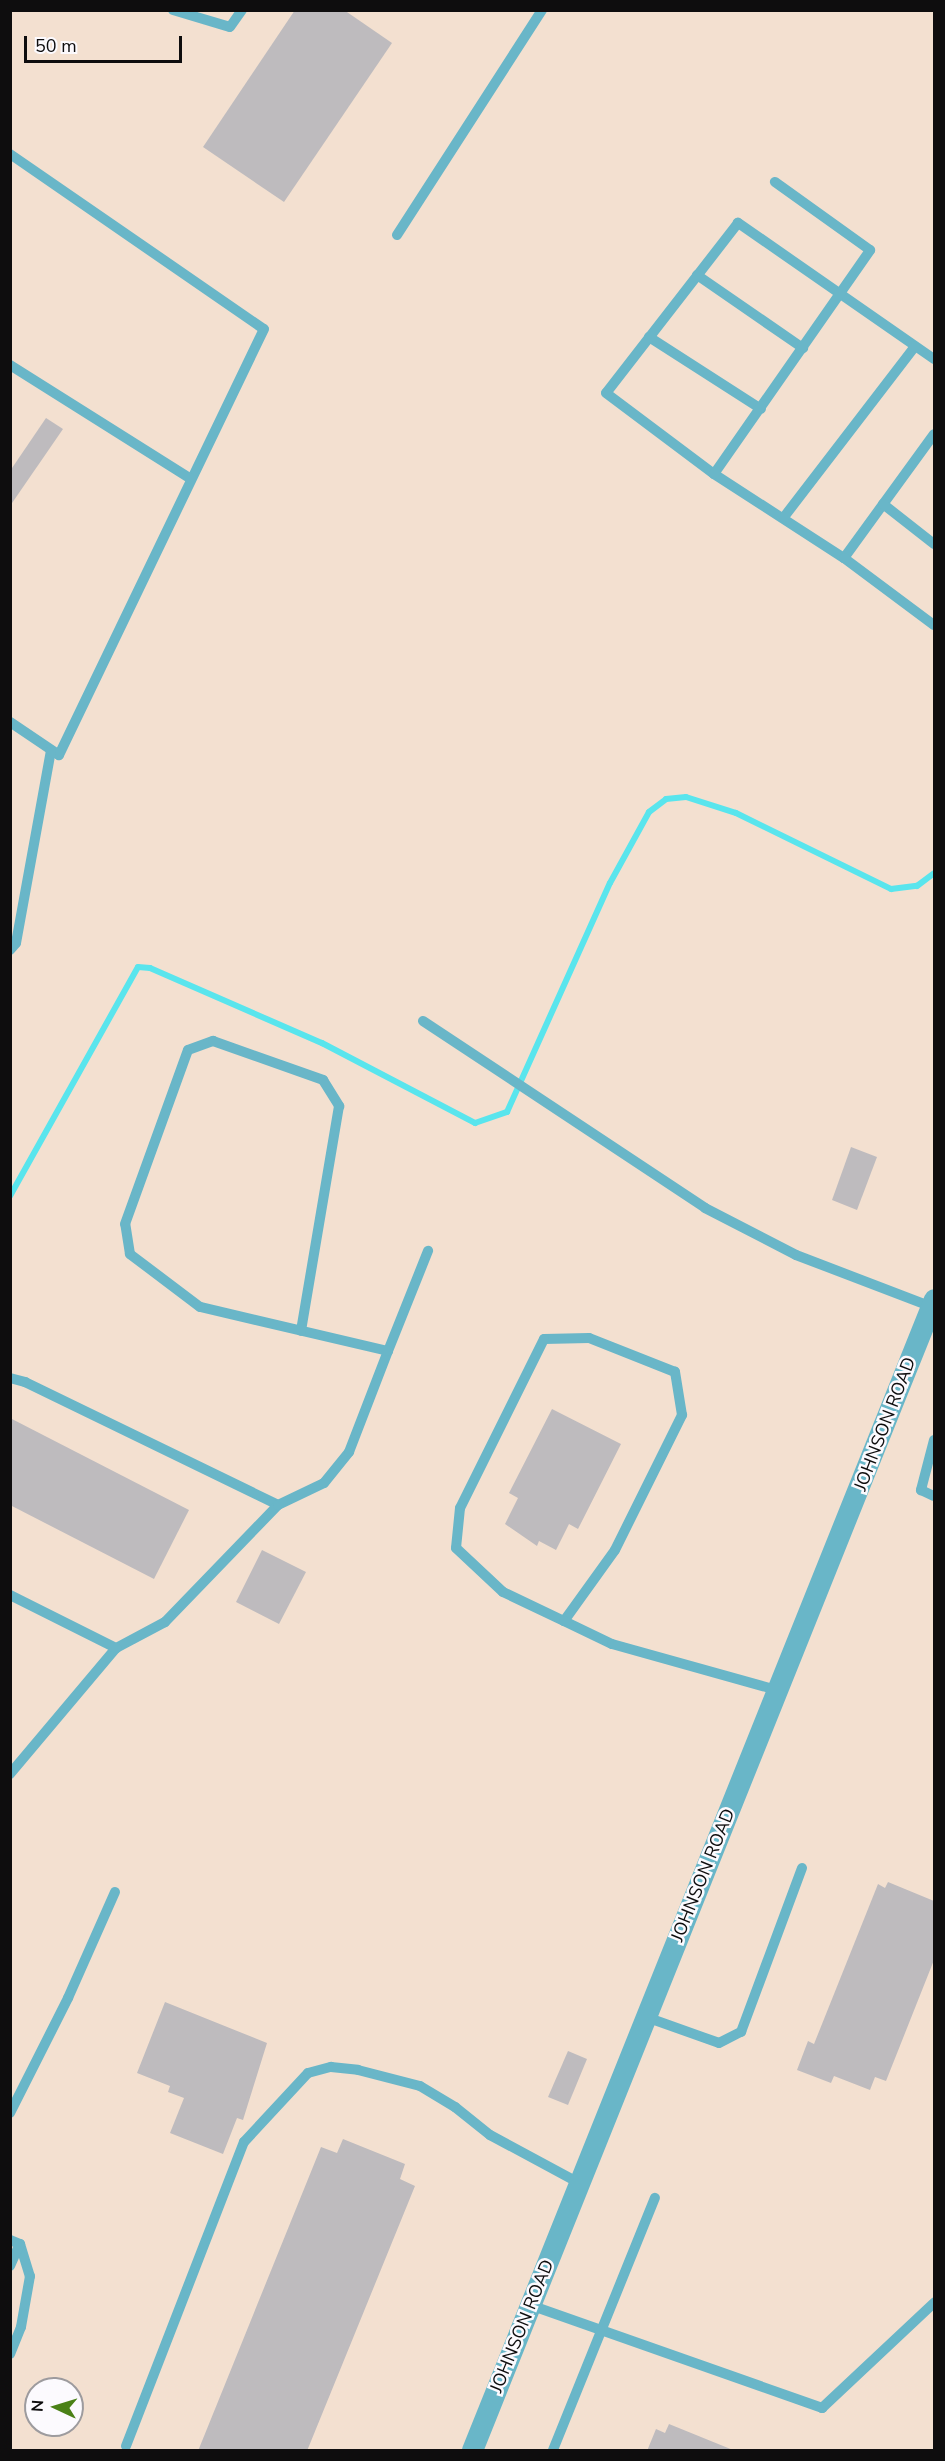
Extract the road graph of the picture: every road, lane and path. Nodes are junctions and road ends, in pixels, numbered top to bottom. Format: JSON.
{"nodes":[{"id":1,"x":173,"y":10,"type":"edge"},
{"id":2,"x":242,"y":10,"type":"edge"},
{"id":3,"x":542,"y":10,"type":"edge"},
{"id":4,"x":10,"y":154,"type":"edge"},
{"id":5,"x":775,"y":182,"type":"dead end"},
{"id":6,"x":397,"y":235,"type":"dead end"},
{"id":7,"x":697,"y":275,"type":"junction"},
{"id":8,"x":840,"y":294,"type":"junction"},
{"id":9,"x":649,"y":337,"type":"junction"},
{"id":10,"x":915,"y":346,"type":"junction"},
{"id":11,"x":803,"y":348,"type":"junction"},
{"id":12,"x":934,"y":359,"type":"edge"},
{"id":13,"x":10,"y":365,"type":"edge"},
{"id":14,"x":761,"y":409,"type":"junction"},
{"id":15,"x":934,"y":434,"type":"edge"},
{"id":16,"x":930,"y":449,"type":"edge"},
{"id":17,"x":714,"y":474,"type":"junction"},
{"id":18,"x":191,"y":479,"type":"junction"},
{"id":19,"x":883,"y":504,"type":"junction"},
{"id":20,"x":784,"y":517,"type":"junction"},
{"id":21,"x":934,"y":544,"type":"edge"},
{"id":22,"x":844,"y":558,"type":"junction"},
{"id":23,"x":934,"y":625,"type":"edge"},
{"id":24,"x":10,"y":723,"type":"edge"},
{"id":25,"x":51,"y":750,"type":"junction"},
{"id":26,"x":10,"y":951,"type":"edge"},
{"id":27,"x":423,"y":1022,"type":"dead end"},
{"id":28,"x":429,"y":1251,"type":"dead end"},
{"id":29,"x":933,"y":1303,"type":"edge"},
{"id":30,"x":301,"y":1331,"type":"junction"},
{"id":31,"x":388,"y":1351,"type":"junction"},
{"id":32,"x":10,"y":1378,"type":"edge"},
{"id":33,"x":934,"y":1440,"type":"edge"},
{"id":34,"x":934,"y":1496,"type":"edge"},
{"id":35,"x":278,"y":1504,"type":"junction"},
{"id":36,"x":10,"y":1595,"type":"edge"},
{"id":37,"x":564,"y":1621,"type":"junction"},
{"id":38,"x":116,"y":1648,"type":"junction"},
{"id":39,"x":777,"y":1690,"type":"junction"},
{"id":40,"x":10,"y":1774,"type":"edge"},
{"id":41,"x":802,"y":1868,"type":"dead end"},
{"id":42,"x":115,"y":1892,"type":"dead end"},
{"id":43,"x":646,"y":2018,"type":"junction"},
{"id":44,"x":10,"y":2113,"type":"edge"},
{"id":45,"x":579,"y":2183,"type":"junction"},
{"id":46,"x":655,"y":2198,"type":"dead end"},
{"id":47,"x":15,"y":2242,"type":"edge"},
{"id":48,"x":10,"y":2266,"type":"edge"},
{"id":49,"x":934,"y":2303,"type":"edge"},
{"id":50,"x":530,"y":2305,"type":"junction"},
{"id":51,"x":603,"y":2331,"type":"junction"},
{"id":52,"x":10,"y":2354,"type":"edge"},
{"id":53,"x":126,"y":2446,"type":"dead end"},
{"id":54,"x":472,"y":2451,"type":"edge"},
{"id":55,"x":553,"y":2451,"type":"edge"}],
"edges":[{"from":1,"to":2,"type":"lane"},
{"from":3,"to":6,"type":"lane"},
{"from":4,"to":18,"type":"lane"},
{"from":5,"to":8,"type":"lane"},
{"from":7,"to":8,"type":"lane"},
{"from":7,"to":9,"type":"lane"},
{"from":7,"to":11,"type":"lane"},
{"from":8,"to":10,"type":"lane"},
{"from":8,"to":11,"type":"lane"},
{"from":9,"to":14,"type":"lane"},
{"from":9,"to":17,"type":"lane"},
{"from":10,"to":12,"type":"lane"},
{"from":10,"to":20,"type":"lane"},
{"from":11,"to":14,"type":"lane"},
{"from":13,"to":18,"type":"lane"},
{"from":14,"to":17,"type":"lane"},
{"from":15,"to":16,"type":"lane"},
{"from":16,"to":19,"type":"lane"},
{"from":17,"to":20,"type":"lane"},
{"from":18,"to":25,"type":"lane"},
{"from":19,"to":21,"type":"lane"},
{"from":19,"to":22,"type":"lane"},
{"from":20,"to":22,"type":"lane"},
{"from":22,"to":23,"type":"lane"},
{"from":24,"to":25,"type":"lane"},
{"from":25,"to":26,"type":"lane"},
{"from":27,"to":29,"type":"lane"},
{"from":28,"to":31,"type":"lane"},
{"from":29,"to":39,"type":"street","name":"JOHNSON ROAD"},
{"from":30,"to":30,"type":"lane"},
{"from":30,"to":31,"type":"lane"},
{"from":31,"to":35,"type":"lane"},
{"from":32,"to":35,"type":"lane"},
{"from":33,"to":34,"type":"lane"},
{"from":35,"to":38,"type":"lane"},
{"from":36,"to":38,"type":"lane"},
{"from":37,"to":37,"type":"lane"},
{"from":37,"to":39,"type":"lane"},
{"from":38,"to":40,"type":"lane"},
{"from":39,"to":43,"type":"street","name":"JOHNSON ROAD"},
{"from":41,"to":43,"type":"lane"},
{"from":42,"to":44,"type":"lane"},
{"from":43,"to":45,"type":"street","name":"JOHNSON ROAD"},
{"from":45,"to":50,"type":"street","name":"JOHNSON ROAD"},
{"from":45,"to":53,"type":"lane"},
{"from":46,"to":51,"type":"lane"},
{"from":47,"to":48,"type":"lane"},
{"from":47,"to":52,"type":"lane"},
{"from":49,"to":51,"type":"lane"},
{"from":50,"to":51,"type":"lane"},
{"from":50,"to":54,"type":"street","name":"JOHNSON ROAD"},
{"from":51,"to":55,"type":"lane"}]}
